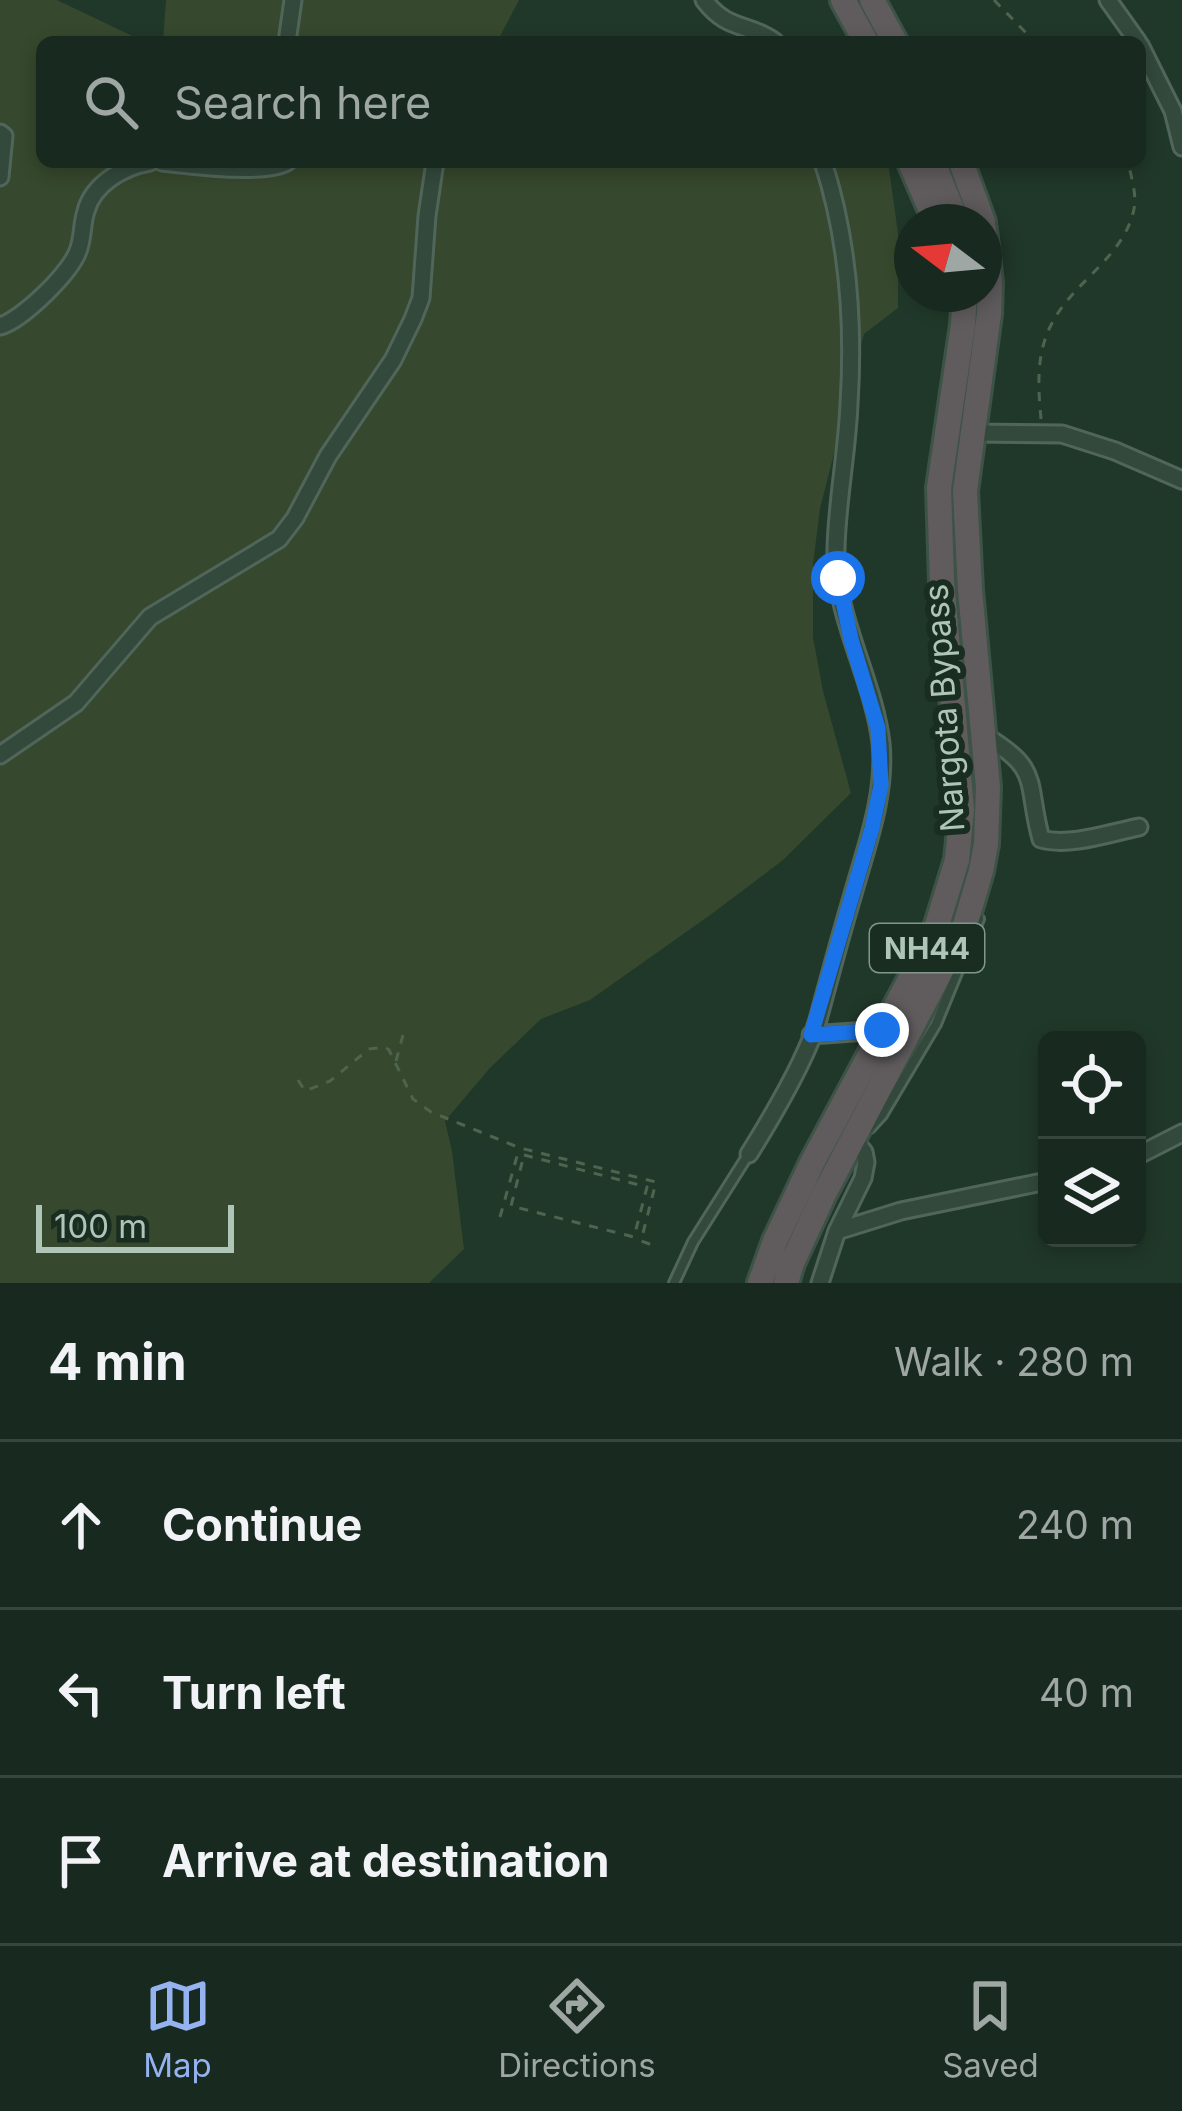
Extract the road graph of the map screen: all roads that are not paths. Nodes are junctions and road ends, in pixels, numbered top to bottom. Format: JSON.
{"nodes":[{"id":1,"x":293,"y":0,"type":"edge"},
{"id":2,"x":704,"y":0,"type":"edge"},
{"id":3,"x":843,"y":0,"type":"edge"},
{"id":4,"x":872,"y":0,"type":"edge"},
{"id":5,"x":1108,"y":0,"type":"edge"},
{"id":6,"x":288,"y":36,"type":"edge"},
{"id":7,"x":766,"y":36,"type":"edge"},
{"id":8,"x":863,"y":36,"type":"edge"},
{"id":9,"x":892,"y":36,"type":"edge"},
{"id":10,"x":1133,"y":36,"type":"edge"},
{"id":11,"x":1146,"y":58,"type":"edge"},
{"id":12,"x":0,"y":133,"type":"edge"},
{"id":13,"x":1182,"y":147,"type":"edge"},
{"id":14,"x":130,"y":168,"type":"edge"},
{"id":15,"x":434,"y":168,"type":"edge"},
{"id":16,"x":825,"y":168,"type":"edge"},
{"id":17,"x":913,"y":168,"type":"edge"},
{"id":18,"x":934,"y":168,"type":"edge"},
{"id":19,"x":963,"y":168,"type":"edge"},
{"id":20,"x":0,"y":177,"type":"edge"},
{"id":21,"x":928,"y":204,"type":"edge"},
{"id":22,"x":950,"y":204,"type":"edge"},
{"id":23,"x":975,"y":204,"type":"edge"},
{"id":24,"x":962,"y":312,"type":"edge"},
{"id":25,"x":989,"y":312,"type":"edge"},
{"id":26,"x":0,"y":326,"type":"edge"},
{"id":27,"x":973,"y":433,"type":"junction"},
{"id":28,"x":1182,"y":480,"type":"edge"},
{"id":29,"x":952,"y":489,"type":"junction"},
{"id":30,"x":982,"y":734,"type":"junction"},
{"id":31,"x":0,"y":755,"type":"edge"},
{"id":32,"x":1139,"y":827,"type":"dead end"},
{"id":33,"x":986,"y":844,"type":"junction"},
{"id":34,"x":987,"y":892,"type":"dead end"},
{"id":35,"x":981,"y":914,"type":"dead end"},
{"id":36,"x":882,"y":1030,"type":"junction"},
{"id":37,"x":811,"y":1035,"type":"junction"},
{"id":38,"x":853,"y":1136,"type":"junction"},
{"id":39,"x":1178,"y":1139,"type":"edge"},
{"id":40,"x":1146,"y":1152,"type":"edge"},
{"id":41,"x":749,"y":1154,"type":"joint"},
{"id":42,"x":1038,"y":1183,"type":"edge"},
{"id":43,"x":837,"y":1231,"type":"junction"},
{"id":44,"x":674,"y":1283,"type":"edge"},
{"id":45,"x":760,"y":1283,"type":"edge"},
{"id":46,"x":786,"y":1283,"type":"edge"},
{"id":47,"x":820,"y":1283,"type":"edge"}],
"edges":[{"from":1,"to":6,"type":"street"},
{"from":2,"to":7,"type":"street"},
{"from":3,"to":8,"type":"highway"},
{"from":4,"to":9,"type":"highway"},
{"from":5,"to":10,"type":"street"},
{"from":11,"to":13,"type":"street"},
{"from":12,"to":20,"type":"street"},
{"from":14,"to":26,"type":"street"},
{"from":15,"to":31,"type":"street"},
{"from":16,"to":37,"type":"street"},
{"from":17,"to":21,"type":"highway"},
{"from":18,"to":22,"type":"highway"},
{"from":19,"to":23,"type":"highway","name":"Nargota Bypass","number":"NH44"},
{"from":24,"to":29,"type":"highway","name":"Nargota Bypass","number":"NH44"},
{"from":25,"to":27,"type":"highway","name":"Nargota Bypass","number":"NH44"},
{"from":27,"to":28,"type":"street"},
{"from":27,"to":29,"type":"highway","name":"Nargota Bypass","number":"NH44"},
{"from":29,"to":30,"type":"highway","name":"Nargota Bypass","number":"NH44"},
{"from":29,"to":36,"type":"highway","name":"Nargota Bypass","number":"NH44"},
{"from":30,"to":32,"type":"street"},
{"from":30,"to":33,"type":"highway","name":"Nargota Bypass","number":"NH44"},
{"from":33,"to":34,"type":"lane"},
{"from":33,"to":38,"type":"highway","name":"Nargota Bypass","number":"NH44"},
{"from":35,"to":38,"type":"lane"},
{"from":36,"to":37,"type":"street"},
{"from":36,"to":45,"type":"highway","name":"Nargota Bypass","number":"NH44"},
{"from":37,"to":41,"type":"street"},
{"from":38,"to":43,"type":"street"},
{"from":38,"to":46,"type":"highway","name":"Nargota Bypass","number":"NH44"},
{"from":39,"to":40,"type":"street"},
{"from":41,"to":44,"type":"lane"},
{"from":42,"to":43,"type":"street"},
{"from":43,"to":47,"type":"street"}]}
